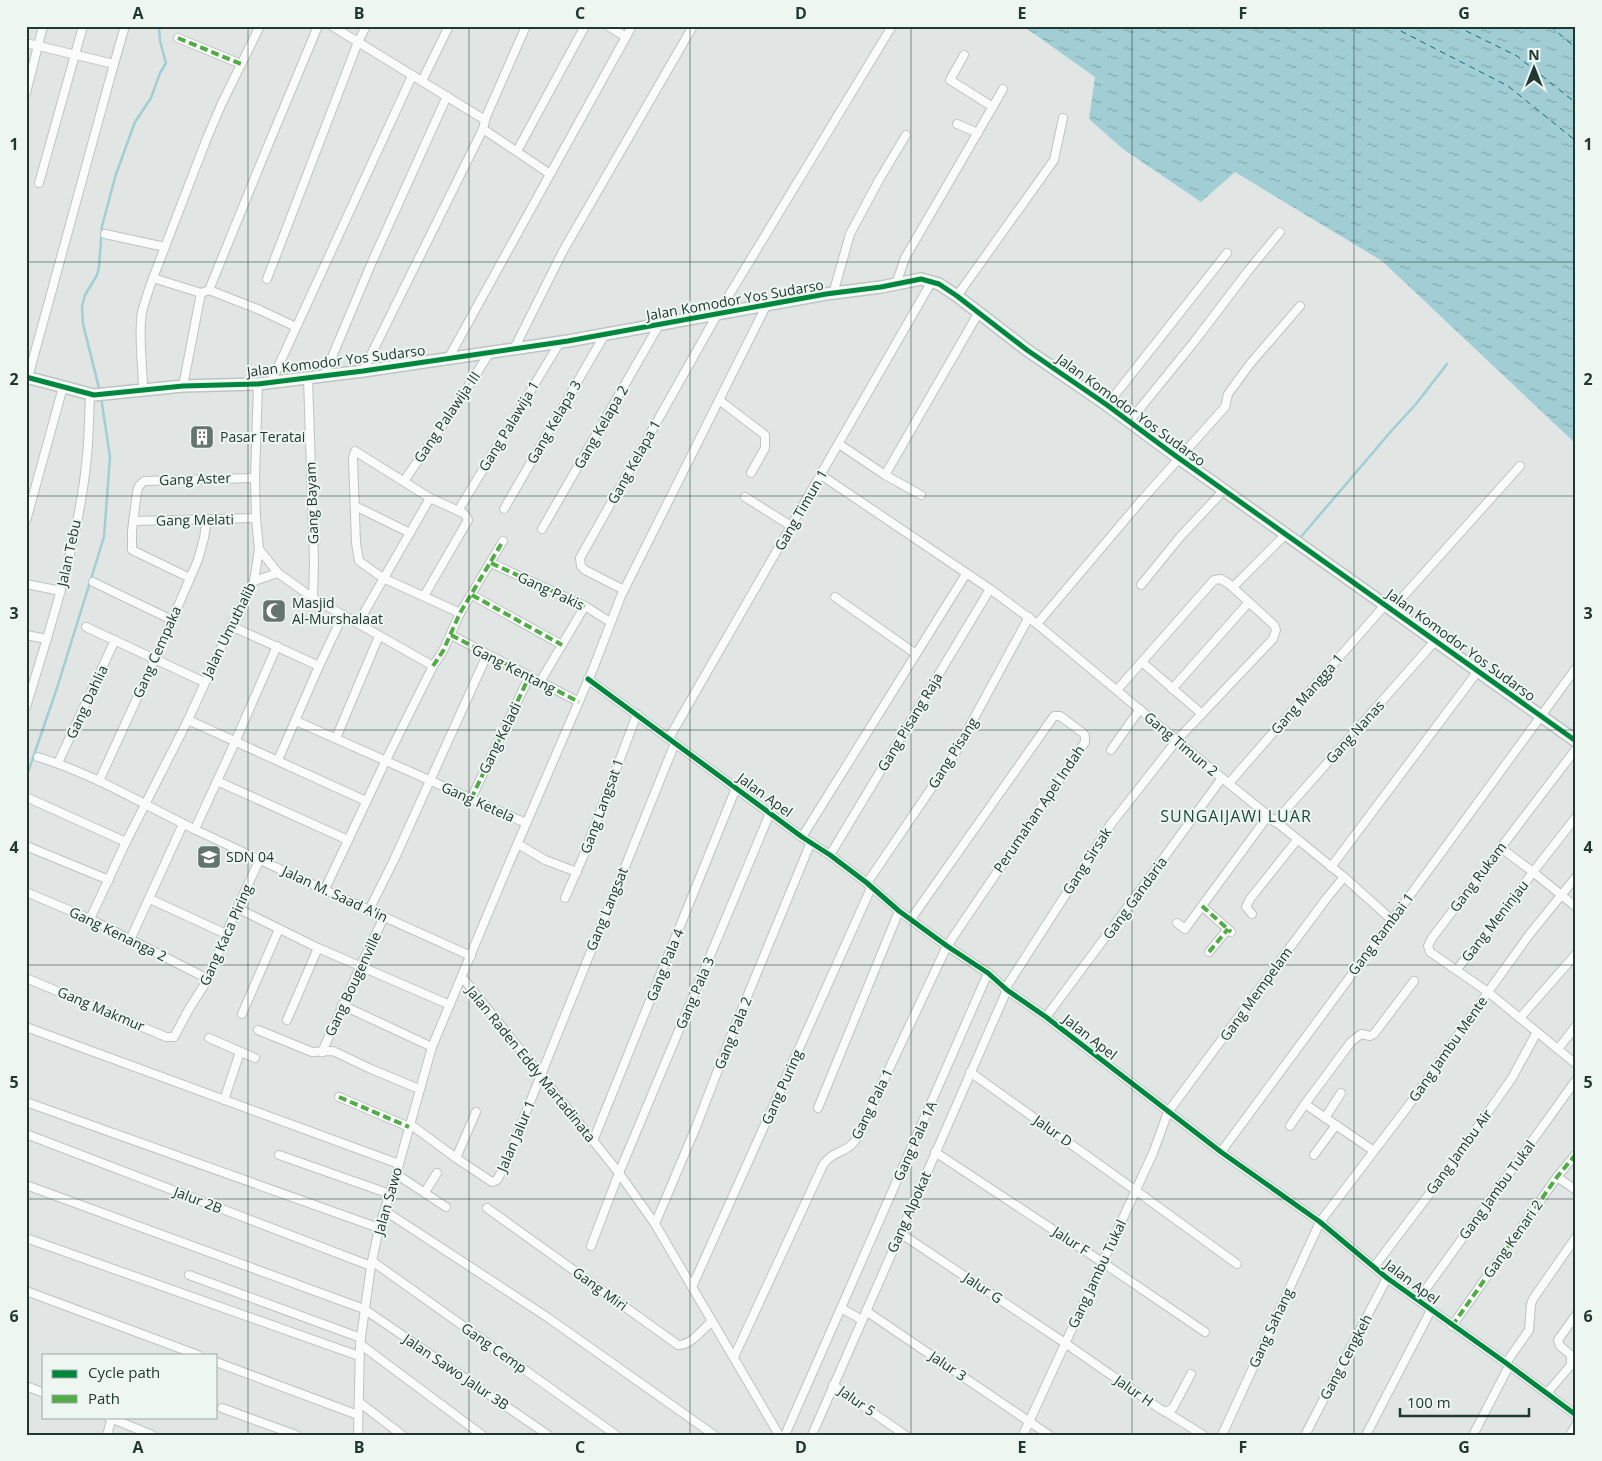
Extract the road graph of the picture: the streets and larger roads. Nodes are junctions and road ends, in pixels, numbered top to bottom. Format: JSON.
{"nodes":[{"id":1,"x":43,"y":26,"type":"edge"},
{"id":2,"x":83,"y":26,"type":"edge"},
{"id":3,"x":125,"y":26,"type":"edge"},
{"id":4,"x":260,"y":26,"type":"edge"},
{"id":5,"x":318,"y":26,"type":"edge"},
{"id":6,"x":332,"y":26,"type":"edge"},
{"id":7,"x":366,"y":26,"type":"edge"},
{"id":8,"x":449,"y":26,"type":"edge"},
{"id":9,"x":526,"y":26,"type":"edge"},
{"id":10,"x":585,"y":26,"type":"edge"},
{"id":11,"x":608,"y":26,"type":"edge"},
{"id":12,"x":632,"y":26,"type":"edge"},
{"id":13,"x":693,"y":26,"type":"edge"},
{"id":14,"x":892,"y":26,"type":"edge"},
{"id":15,"x":626,"y":37,"type":"junction"},
{"id":16,"x":178,"y":38,"type":"dead end"},
{"id":17,"x":358,"y":42,"type":"junction"},
{"id":18,"x":26,"y":43,"type":"edge"},
{"id":19,"x":38,"y":46,"type":"junction"},
{"id":20,"x":76,"y":54,"type":"junction"},
{"id":21,"x":964,"y":55,"type":"dead end"},
{"id":22,"x":114,"y":64,"type":"junction"},
{"id":23,"x":241,"y":64,"type":"junction"},
{"id":24,"x":412,"y":76,"type":"junction"},
{"id":25,"x":422,"y":81,"type":"junction"},
{"id":26,"x":1003,"y":89,"type":"dead end"},
{"id":27,"x":26,"y":92,"type":"edge"},
{"id":28,"x":447,"y":96,"type":"junction"},
{"id":29,"x":993,"y":108,"type":"junction"},
{"id":30,"x":1063,"y":118,"type":"dead end"},
{"id":31,"x":485,"y":120,"type":"junction"},
{"id":32,"x":957,"y":124,"type":"dead end"},
{"id":33,"x":483,"y":129,"type":"junction"},
{"id":34,"x":978,"y":134,"type":"junction"},
{"id":35,"x":906,"y":135,"type":"dead end"},
{"id":36,"x":517,"y":151,"type":"junction"},
{"id":37,"x":550,"y":174,"type":"junction"},
{"id":38,"x":39,"y":183,"type":"dead end"},
{"id":39,"x":1280,"y":232,"type":"dead end"},
{"id":40,"x":105,"y":234,"type":"dead end"},
{"id":41,"x":165,"y":247,"type":"junction"},
{"id":42,"x":1227,"y":253,"type":"dead end"},
{"id":43,"x":153,"y":278,"type":"junction"},
{"id":44,"x":267,"y":279,"type":"dead end"},
{"id":45,"x":932,"y":281,"type":"junction"},
{"id":46,"x":896,"y":284,"type":"junction"},
{"id":47,"x":210,"y":290,"type":"junction"},
{"id":48,"x":201,"y":293,"type":"junction"},
{"id":49,"x":833,"y":294,"type":"junction"},
{"id":50,"x":957,"y":296,"type":"junction"},
{"id":51,"x":766,"y":306,"type":"junction"},
{"id":52,"x":1300,"y":306,"type":"dead end"},
{"id":53,"x":979,"y":312,"type":"junction"},
{"id":54,"x":717,"y":315,"type":"junction"},
{"id":55,"x":659,"y":325,"type":"junction"},
{"id":56,"x":296,"y":327,"type":"junction"},
{"id":57,"x":604,"y":334,"type":"junction"},
{"id":58,"x":560,"y":342,"type":"junction"},
{"id":59,"x":515,"y":348,"type":"junction"},
{"id":60,"x":490,"y":352,"type":"junction"},
{"id":61,"x":448,"y":359,"type":"junction"},
{"id":62,"x":363,"y":371,"type":"junction"},
{"id":63,"x":324,"y":376,"type":"junction"},
{"id":64,"x":308,"y":378,"type":"junction"},
{"id":65,"x":27,"y":379,"type":"edge"},
{"id":66,"x":271,"y":382,"type":"junction"},
{"id":67,"x":258,"y":384,"type":"junction"},
{"id":68,"x":183,"y":386,"type":"junction"},
{"id":69,"x":63,"y":387,"type":"junction"},
{"id":70,"x":144,"y":390,"type":"junction"},
{"id":71,"x":92,"y":395,"type":"junction"},
{"id":72,"x":719,"y":400,"type":"junction"},
{"id":73,"x":1107,"y":405,"type":"junction"},
{"id":74,"x":1129,"y":422,"type":"junction"},
{"id":75,"x":839,"y":444,"type":"junction"},
{"id":76,"x":1180,"y":459,"type":"junction"},
{"id":77,"x":1520,"y":466,"type":"dead end"},
{"id":78,"x":751,"y":473,"type":"dead end"},
{"id":79,"x":821,"y":475,"type":"junction"},
{"id":80,"x":885,"y":475,"type":"junction"},
{"id":81,"x":256,"y":478,"type":"junction"},
{"id":82,"x":404,"y":481,"type":"junction"},
{"id":83,"x":1224,"y":490,"type":"junction"},
{"id":84,"x":921,"y":495,"type":"dead end"},
{"id":85,"x":745,"y":497,"type":"dead end"},
{"id":86,"x":430,"y":498,"type":"junction"},
{"id":87,"x":354,"y":506,"type":"junction"},
{"id":88,"x":504,"y":509,"type":"dead end"},
{"id":89,"x":458,"y":511,"type":"junction"},
{"id":90,"x":256,"y":518,"type":"junction"},
{"id":91,"x":207,"y":519,"type":"junction"},
{"id":92,"x":26,"y":521,"type":"edge"},
{"id":93,"x":133,"y":521,"type":"junction"},
{"id":94,"x":791,"y":526,"type":"junction"},
{"id":95,"x":542,"y":529,"type":"dead end"},
{"id":96,"x":410,"y":533,"type":"junction"},
{"id":97,"x":1286,"y":534,"type":"junction"},
{"id":98,"x":503,"y":541,"type":"dead end"},
{"id":99,"x":260,"y":549,"type":"junction"},
{"id":100,"x":490,"y":563,"type":"junction"},
{"id":101,"x":278,"y":573,"type":"junction"},
{"id":102,"x":966,"y":574,"type":"junction"},
{"id":103,"x":190,"y":578,"type":"junction"},
{"id":104,"x":383,"y":578,"type":"junction"},
{"id":105,"x":254,"y":580,"type":"junction"},
{"id":106,"x":93,"y":582,"type":"dead end"},
{"id":107,"x":26,"y":584,"type":"edge"},
{"id":108,"x":1141,"y":585,"type":"dead end"},
{"id":109,"x":1233,"y":587,"type":"junction"},
{"id":110,"x":990,"y":589,"type":"junction"},
{"id":111,"x":624,"y":590,"type":"junction"},
{"id":112,"x":61,"y":591,"type":"junction"},
{"id":113,"x":472,"y":595,"type":"junction"},
{"id":114,"x":424,"y":596,"type":"junction"},
{"id":115,"x":835,"y":597,"type":"dead end"},
{"id":116,"x":312,"y":598,"type":"junction"},
{"id":117,"x":1248,"y":602,"type":"junction"},
{"id":118,"x":584,"y":606,"type":"junction"},
{"id":119,"x":1388,"y":607,"type":"junction"},
{"id":120,"x":460,"y":613,"type":"junction"},
{"id":121,"x":342,"y":615,"type":"junction"},
{"id":122,"x":1029,"y":617,"type":"junction"},
{"id":123,"x":172,"y":620,"type":"junction"},
{"id":124,"x":610,"y":622,"type":"junction"},
{"id":125,"x":358,"y":623,"type":"junction"},
{"id":126,"x":1037,"y":624,"type":"junction"},
{"id":127,"x":231,"y":626,"type":"junction"},
{"id":128,"x":86,"y":627,"type":"dead end"},
{"id":129,"x":26,"y":635,"type":"edge"},
{"id":130,"x":450,"y":635,"type":"junction"},
{"id":131,"x":379,"y":636,"type":"junction"},
{"id":132,"x":47,"y":639,"type":"junction"},
{"id":133,"x":115,"y":640,"type":"junction"},
{"id":134,"x":1435,"y":641,"type":"junction"},
{"id":135,"x":562,"y":645,"type":"junction"},
{"id":136,"x":277,"y":646,"type":"junction"},
{"id":137,"x":916,"y":654,"type":"junction"},
{"id":138,"x":487,"y":655,"type":"junction"},
{"id":139,"x":155,"y":659,"type":"junction"},
{"id":140,"x":1142,"y":662,"type":"junction"},
{"id":141,"x":318,"y":666,"type":"junction"},
{"id":142,"x":432,"y":666,"type":"junction"},
{"id":143,"x":1576,"y":668,"type":"edge"},
{"id":144,"x":1478,"y":671,"type":"junction"},
{"id":145,"x":529,"y":677,"type":"junction"},
{"id":146,"x":588,"y":679,"type":"junction"},
{"id":147,"x":204,"y":682,"type":"junction"},
{"id":148,"x":540,"y":682,"type":"junction"},
{"id":149,"x":1172,"y":689,"type":"junction"},
{"id":150,"x":1117,"y":690,"type":"junction"},
{"id":151,"x":579,"y":702,"type":"junction"},
{"id":152,"x":26,"y":707,"type":"edge"},
{"id":153,"x":1140,"y":709,"type":"junction"},
{"id":154,"x":637,"y":714,"type":"junction"},
{"id":155,"x":1202,"y":714,"type":"junction"},
{"id":156,"x":1540,"y":716,"type":"junction"},
{"id":157,"x":188,"y":720,"type":"junction"},
{"id":158,"x":296,"y":721,"type":"junction"},
{"id":159,"x":336,"y":738,"type":"junction"},
{"id":160,"x":1177,"y":740,"type":"junction"},
{"id":161,"x":672,"y":741,"type":"junction"},
{"id":162,"x":236,"y":742,"type":"junction"},
{"id":163,"x":1576,"y":742,"type":"edge"},
{"id":164,"x":1576,"y":749,"type":"edge"},
{"id":165,"x":1111,"y":750,"type":"dead end"},
{"id":166,"x":38,"y":757,"type":"dead end"},
{"id":167,"x":278,"y":760,"type":"junction"},
{"id":168,"x":386,"y":760,"type":"junction"},
{"id":169,"x":58,"y":763,"type":"junction"},
{"id":170,"x":1222,"y":778,"type":"junction"},
{"id":171,"x":99,"y":781,"type":"junction"},
{"id":172,"x":217,"y":781,"type":"junction"},
{"id":173,"x":430,"y":781,"type":"junction"},
{"id":174,"x":1229,"y":784,"type":"junction"},
{"id":175,"x":736,"y":788,"type":"junction"},
{"id":176,"x":26,"y":797,"type":"edge"},
{"id":177,"x":470,"y":799,"type":"junction"},
{"id":178,"x":366,"y":801,"type":"junction"},
{"id":179,"x":146,"y":804,"type":"junction"},
{"id":180,"x":770,"y":813,"type":"junction"},
{"id":181,"x":1268,"y":816,"type":"junction"},
{"id":182,"x":1576,"y":817,"type":"edge"},
{"id":183,"x":1275,"y":822,"type":"junction"},
{"id":184,"x":526,"y":823,"type":"junction"},
{"id":185,"x":184,"y":824,"type":"junction"},
{"id":186,"x":195,"y":829,"type":"junction"},
{"id":187,"x":802,"y":837,"type":"junction"},
{"id":188,"x":348,"y":840,"type":"junction"},
{"id":189,"x":1297,"y":840,"type":"junction"},
{"id":190,"x":126,"y":842,"type":"junction"},
{"id":191,"x":811,"y":842,"type":"junction"},
{"id":192,"x":518,"y":844,"type":"junction"},
{"id":193,"x":26,"y":846,"type":"edge"},
{"id":194,"x":1501,"y":848,"type":"junction"},
{"id":195,"x":830,"y":855,"type":"junction"},
{"id":196,"x":260,"y":859,"type":"junction"},
{"id":197,"x":1331,"y":867,"type":"junction"},
{"id":198,"x":577,"y":872,"type":"junction"},
{"id":199,"x":1533,"y":872,"type":"junction"},
{"id":200,"x":1576,"y":876,"type":"edge"},
{"id":201,"x":1344,"y":877,"type":"junction"},
{"id":202,"x":109,"y":880,"type":"junction"},
{"id":203,"x":869,"y":886,"type":"junction"},
{"id":204,"x":325,"y":889,"type":"junction"},
{"id":205,"x":26,"y":892,"type":"edge"},
{"id":206,"x":1562,"y":895,"type":"junction"},
{"id":207,"x":565,"y":898,"type":"dead end"},
{"id":208,"x":150,"y":899,"type":"junction"},
{"id":209,"x":1202,"y":906,"type":"junction"},
{"id":210,"x":1576,"y":907,"type":"edge"},
{"id":211,"x":237,"y":908,"type":"junction"},
{"id":212,"x":368,"y":910,"type":"junction"},
{"id":213,"x":899,"y":911,"type":"junction"},
{"id":214,"x":1252,"y":914,"type":"dead end"},
{"id":215,"x":384,"y":917,"type":"junction"},
{"id":216,"x":90,"y":919,"type":"junction"},
{"id":217,"x":911,"y":919,"type":"junction"},
{"id":218,"x":1392,"y":920,"type":"junction"},
{"id":219,"x":1178,"y":923,"type":"dead end"},
{"id":220,"x":279,"y":929,"type":"junction"},
{"id":221,"x":226,"y":934,"type":"junction"},
{"id":222,"x":130,"y":940,"type":"junction"},
{"id":223,"x":947,"y":946,"type":"junction"},
{"id":224,"x":318,"y":948,"type":"junction"},
{"id":225,"x":1209,"y":952,"type":"dead end"},
{"id":226,"x":1576,"y":954,"type":"edge"},
{"id":227,"x":471,"y":956,"type":"junction"},
{"id":228,"x":360,"y":965,"type":"junction"},
{"id":229,"x":1457,"y":969,"type":"junction"},
{"id":230,"x":988,"y":973,"type":"junction"},
{"id":231,"x":462,"y":977,"type":"junction"},
{"id":232,"x":26,"y":978,"type":"edge"},
{"id":233,"x":208,"y":979,"type":"junction"},
{"id":234,"x":1414,"y":981,"type":"dead end"},
{"id":235,"x":1006,"y":989,"type":"junction"},
{"id":236,"x":1488,"y":992,"type":"junction"},
{"id":237,"x":342,"y":1005,"type":"junction"},
{"id":238,"x":450,"y":1005,"type":"junction"},
{"id":239,"x":242,"y":1014,"type":"dead end"},
{"id":240,"x":1046,"y":1017,"type":"junction"},
{"id":241,"x":1520,"y":1018,"type":"junction"},
{"id":242,"x":287,"y":1020,"type":"dead end"},
{"id":243,"x":1576,"y":1026,"type":"edge"},
{"id":244,"x":26,"y":1027,"type":"edge"},
{"id":245,"x":258,"y":1030,"type":"dead end"},
{"id":246,"x":1537,"y":1032,"type":"junction"},
{"id":247,"x":176,"y":1036,"type":"joint"},
{"id":248,"x":210,"y":1038,"type":"dead end"},
{"id":249,"x":432,"y":1047,"type":"junction"},
{"id":250,"x":1558,"y":1049,"type":"junction"},
{"id":251,"x":240,"y":1052,"type":"junction"},
{"id":252,"x":322,"y":1052,"type":"junction"},
{"id":253,"x":255,"y":1058,"type":"dead end"},
{"id":254,"x":1576,"y":1064,"type":"edge"},
{"id":255,"x":970,"y":1072,"type":"junction"},
{"id":256,"x":541,"y":1076,"type":"junction"},
{"id":257,"x":1576,"y":1080,"type":"edge"},
{"id":258,"x":419,"y":1089,"type":"junction"},
{"id":259,"x":1341,"y":1093,"type":"dead end"},
{"id":260,"x":339,"y":1096,"type":"dead end"},
{"id":261,"x":224,"y":1100,"type":"junction"},
{"id":262,"x":26,"y":1102,"type":"edge"},
{"id":263,"x":1305,"y":1104,"type":"junction"},
{"id":264,"x":818,"y":1108,"type":"dead end"},
{"id":265,"x":476,"y":1112,"type":"dead end"},
{"id":266,"x":1168,"y":1112,"type":"junction"},
{"id":267,"x":1325,"y":1118,"type":"junction"},
{"id":268,"x":409,"y":1125,"type":"junction"},
{"id":269,"x":1290,"y":1126,"type":"dead end"},
{"id":270,"x":1336,"y":1126,"type":"junction"},
{"id":271,"x":26,"y":1134,"type":"edge"},
{"id":272,"x":592,"y":1141,"type":"junction"},
{"id":273,"x":1374,"y":1151,"type":"junction"},
{"id":274,"x":936,"y":1152,"type":"junction"},
{"id":275,"x":1221,"y":1152,"type":"junction"},
{"id":276,"x":1576,"y":1154,"type":"edge"},
{"id":277,"x":279,"y":1155,"type":"dead end"},
{"id":278,"x":1314,"y":1156,"type":"dead end"},
{"id":279,"x":456,"y":1158,"type":"junction"},
{"id":280,"x":399,"y":1164,"type":"junction"},
{"id":281,"x":437,"y":1173,"type":"dead end"},
{"id":282,"x":619,"y":1173,"type":"junction"},
{"id":283,"x":396,"y":1174,"type":"junction"},
{"id":284,"x":1557,"y":1177,"type":"junction"},
{"id":285,"x":26,"y":1185,"type":"edge"},
{"id":286,"x":1136,"y":1190,"type":"junction"},
{"id":287,"x":1576,"y":1190,"type":"edge"},
{"id":288,"x":425,"y":1192,"type":"junction"},
{"id":289,"x":390,"y":1194,"type":"junction"},
{"id":290,"x":446,"y":1207,"type":"dead end"},
{"id":291,"x":487,"y":1208,"type":"dead end"},
{"id":292,"x":384,"y":1210,"type":"junction"},
{"id":293,"x":1320,"y":1222,"type":"junction"},
{"id":294,"x":655,"y":1224,"type":"junction"},
{"id":295,"x":379,"y":1228,"type":"junction"},
{"id":296,"x":900,"y":1233,"type":"junction"},
{"id":297,"x":1576,"y":1237,"type":"edge"},
{"id":298,"x":26,"y":1238,"type":"edge"},
{"id":299,"x":591,"y":1246,"type":"dead end"},
{"id":300,"x":1102,"y":1262,"type":"junction"},
{"id":301,"x":371,"y":1263,"type":"junction"},
{"id":302,"x":1236,"y":1264,"type":"dead end"},
{"id":303,"x":1374,"y":1267,"type":"junction"},
{"id":304,"x":190,"y":1275,"type":"dead end"},
{"id":305,"x":1387,"y":1278,"type":"junction"},
{"id":306,"x":692,"y":1287,"type":"junction"},
{"id":307,"x":26,"y":1291,"type":"edge"},
{"id":308,"x":1418,"y":1300,"type":"junction"},
{"id":309,"x":841,"y":1308,"type":"junction"},
{"id":310,"x":364,"y":1309,"type":"junction"},
{"id":311,"x":1431,"y":1310,"type":"junction"},
{"id":312,"x":866,"y":1311,"type":"junction"},
{"id":313,"x":1576,"y":1315,"type":"edge"},
{"id":314,"x":862,"y":1320,"type":"junction"},
{"id":315,"x":712,"y":1321,"type":"junction"},
{"id":316,"x":1452,"y":1326,"type":"junction"},
{"id":317,"x":1205,"y":1332,"type":"dead end"},
{"id":318,"x":360,"y":1341,"type":"junction"},
{"id":319,"x":1065,"y":1343,"type":"junction"},
{"id":320,"x":195,"y":1354,"type":"edge"},
{"id":321,"x":359,"y":1356,"type":"junction"},
{"id":322,"x":734,"y":1357,"type":"junction"},
{"id":323,"x":218,"y":1363,"type":"edge"},
{"id":324,"x":1507,"y":1364,"type":"junction"},
{"id":325,"x":1191,"y":1374,"type":"dead end"},
{"id":326,"x":834,"y":1385,"type":"junction"},
{"id":327,"x":26,"y":1386,"type":"edge"},
{"id":328,"x":42,"y":1392,"type":"edge"},
{"id":329,"x":1547,"y":1394,"type":"junction"},
{"id":330,"x":358,"y":1402,"type":"junction"},
{"id":331,"x":222,"y":1408,"type":"dead end"},
{"id":332,"x":1166,"y":1412,"type":"junction"},
{"id":333,"x":358,"y":1415,"type":"junction"},
{"id":334,"x":1576,"y":1415,"type":"edge"},
{"id":335,"x":111,"y":1418,"type":"edge"},
{"id":336,"x":1030,"y":1421,"type":"junction"},
{"id":337,"x":1576,"y":1425,"type":"edge"},
{"id":338,"x":107,"y":1435,"type":"edge"},
{"id":339,"x":152,"y":1435,"type":"edge"},
{"id":340,"x":296,"y":1435,"type":"edge"},
{"id":341,"x":358,"y":1435,"type":"edge"},
{"id":342,"x":402,"y":1435,"type":"edge"},
{"id":343,"x":482,"y":1435,"type":"edge"},
{"id":344,"x":548,"y":1435,"type":"edge"},
{"id":345,"x":616,"y":1435,"type":"edge"},
{"id":346,"x":714,"y":1435,"type":"edge"},
{"id":347,"x":779,"y":1435,"type":"edge"},
{"id":348,"x":785,"y":1435,"type":"edge"},
{"id":349,"x":812,"y":1435,"type":"edge"},
{"id":350,"x":905,"y":1435,"type":"edge"},
{"id":351,"x":1023,"y":1435,"type":"edge"},
{"id":352,"x":1049,"y":1435,"type":"edge"},
{"id":353,"x":1203,"y":1435,"type":"edge"},
{"id":354,"x":1222,"y":1435,"type":"edge"},
{"id":355,"x":1305,"y":1435,"type":"edge"},
{"id":356,"x":1366,"y":1435,"type":"edge"},
{"id":357,"x":1473,"y":1435,"type":"edge"},
{"id":358,"x":1570,"y":1435,"type":"edge"}],
"edges":[{"from":1,"to":19,"type":"street"},
{"from":2,"to":20,"type":"street"},
{"from":3,"to":22,"type":"street"},
{"from":4,"to":23,"type":"street"},
{"from":5,"to":47,"type":"street"},
{"from":6,"to":17,"type":"street"},
{"from":7,"to":17,"type":"street"},
{"from":8,"to":25,"type":"street"},
{"from":9,"to":31,"type":"street"},
{"from":10,"to":36,"type":"street"},
{"from":11,"to":15,"type":"street"},
{"from":12,"to":15,"type":"street"},
{"from":13,"to":59,"type":"street"},
{"from":14,"to":54,"type":"street"},
{"from":15,"to":37,"type":"street"},
{"from":16,"to":23,"type":"street"},
{"from":17,"to":24,"type":"street"},
{"from":17,"to":44,"type":"street"},
{"from":18,"to":19,"type":"street"},
{"from":19,"to":20,"type":"street"},
{"from":19,"to":27,"type":"street"},
{"from":20,"to":22,"type":"street"},
{"from":20,"to":38,"type":"street"},
{"from":21,"to":29,"type":"street"},
{"from":22,"to":65,"type":"street"},
{"from":23,"to":41,"type":"street"},
{"from":24,"to":25,"type":"street"},
{"from":24,"to":56,"type":"street"},
{"from":25,"to":28,"type":"street"},
{"from":26,"to":29,"type":"street"},
{"from":28,"to":31,"type":"street"},
{"from":28,"to":63,"type":"street"},
{"from":29,"to":34,"type":"street"},
{"from":30,"to":50,"type":"street"},
{"from":31,"to":33,"type":"street"},
{"from":32,"to":34,"type":"street"},
{"from":33,"to":36,"type":"street"},
{"from":33,"to":62,"type":"street"},
{"from":34,"to":46,"type":"street"},
{"from":35,"to":49,"type":"street"},
{"from":36,"to":37,"type":"street"},
{"from":37,"to":61,"type":"street"},
{"from":39,"to":74,"type":"street"},
{"from":40,"to":41,"type":"street"},
{"from":41,"to":43,"type":"street"},
{"from":42,"to":73,"type":"street"},
{"from":43,"to":48,"type":"street"},
{"from":43,"to":70,"type":"street"},
{"from":45,"to":46,"type":"street","name":"Jalan Komodor Yos Sudarso"},
{"from":45,"to":50,"type":"street","name":"Jalan Komodor Yos Sudarso"},
{"from":45,"to":75,"type":"street","name":"Gang Timun 1"},
{"from":46,"to":49,"type":"street","name":"Jalan Komodor Yos Sudarso"},
{"from":47,"to":48,"type":"street"},
{"from":47,"to":56,"type":"street"},
{"from":48,"to":68,"type":"street"},
{"from":49,"to":51,"type":"street","name":"Jalan Komodor Yos Sudarso"},
{"from":50,"to":53,"type":"street","name":"Jalan Komodor Yos Sudarso"},
{"from":51,"to":54,"type":"street","name":"Jalan Komodor Yos Sudarso"},
{"from":51,"to":72,"type":"street","name":"Jalan Raden Eddy Martadinata"},
{"from":52,"to":76,"type":"street"},
{"from":53,"to":73,"type":"street","name":"Jalan Komodor Yos Sudarso"},
{"from":53,"to":80,"type":"street"},
{"from":54,"to":55,"type":"street","name":"Jalan Komodor Yos Sudarso"},
{"from":54,"to":111,"type":"street","name":"Gang Kelapa 1"},
{"from":55,"to":57,"type":"street","name":"Jalan Komodor Yos Sudarso"},
{"from":55,"to":95,"type":"street","name":"Gang Kelapa 2"},
{"from":56,"to":66,"type":"street"},
{"from":57,"to":58,"type":"street","name":"Jalan Komodor Yos Sudarso"},
{"from":57,"to":88,"type":"street","name":"Gang Kelapa 3"},
{"from":58,"to":59,"type":"street","name":"Jalan Komodor Yos Sudarso"},
{"from":58,"to":89,"type":"street","name":"Gang Palawija 1"},
{"from":59,"to":60,"type":"street","name":"Jalan Komodor Yos Sudarso"},
{"from":60,"to":61,"type":"street","name":"Jalan Komodor Yos Sudarso"},
{"from":60,"to":82,"type":"street","name":"Gang Palawija III"},
{"from":61,"to":62,"type":"street","name":"Jalan Komodor Yos Sudarso"},
{"from":62,"to":63,"type":"street","name":"Jalan Komodor Yos Sudarso"},
{"from":63,"to":64,"type":"street","name":"Jalan Komodor Yos Sudarso"},
{"from":64,"to":66,"type":"street","name":"Jalan Komodor Yos Sudarso"},
{"from":64,"to":116,"type":"street","name":"Gang Bayam"},
{"from":65,"to":69,"type":"street","name":"Jalan Komodor Yos Sudarso"},
{"from":66,"to":67,"type":"street","name":"Jalan Komodor Yos Sudarso"},
{"from":67,"to":68,"type":"street","name":"Jalan Komodor Yos Sudarso"},
{"from":67,"to":81,"type":"street","name":"Jalan Umuthalib"},
{"from":68,"to":70,"type":"street","name":"Jalan Komodor Yos Sudarso"},
{"from":69,"to":71,"type":"street","name":"Jalan Komodor Yos Sudarso"},
{"from":69,"to":92,"type":"street"},
{"from":70,"to":71,"type":"street","name":"Jalan Komodor Yos Sudarso"},
{"from":71,"to":112,"type":"street","name":"Jalan Tebu"},
{"from":72,"to":78,"type":"street"},
{"from":72,"to":111,"type":"street","name":"Jalan Raden Eddy Martadinata"},
{"from":73,"to":74,"type":"street","name":"Jalan Komodor Yos Sudarso"},
{"from":74,"to":76,"type":"street","name":"Jalan Komodor Yos Sudarso"},
{"from":75,"to":79,"type":"street","name":"Gang Timun 1"},
{"from":75,"to":80,"type":"street"},
{"from":76,"to":83,"type":"street","name":"Jalan Komodor Yos Sudarso"},
{"from":76,"to":126,"type":"street"},
{"from":77,"to":119,"type":"street","name":"Gang Mangga 1"},
{"from":79,"to":94,"type":"street","name":"Gang Timun 1"},
{"from":79,"to":102,"type":"street","name":"Gang Timun 2"},
{"from":80,"to":84,"type":"street"},
{"from":81,"to":90,"type":"street","name":"Jalan Umuthalib"},
{"from":81,"to":93,"type":"street","name":"Gang Aster"},
{"from":82,"to":86,"type":"street"},
{"from":82,"to":87,"type":"street"},
{"from":83,"to":97,"type":"street","name":"Jalan Komodor Yos Sudarso"},
{"from":83,"to":108,"type":"street"},
{"from":85,"to":94,"type":"street"},
{"from":86,"to":89,"type":"street"},
{"from":86,"to":96,"type":"street"},
{"from":87,"to":96,"type":"street"},
{"from":87,"to":104,"type":"street"},
{"from":89,"to":114,"type":"street"},
{"from":90,"to":91,"type":"street","name":"Gang Melati"},
{"from":90,"to":99,"type":"street","name":"Jalan Umuthalib"},
{"from":91,"to":93,"type":"street","name":"Gang Melati"},
{"from":91,"to":103,"type":"street","name":"Gang Cempaka"},
{"from":93,"to":103,"type":"street","name":"Gang Aster"},
{"from":94,"to":161,"type":"street","name":"Gang Timun 1"},
{"from":96,"to":104,"type":"street"},
{"from":97,"to":109,"type":"street"},
{"from":97,"to":119,"type":"street","name":"Jalan Komodor Yos Sudarso"},
{"from":98,"to":100,"type":"street"},
{"from":99,"to":101,"type":"street"},
{"from":99,"to":105,"type":"street","name":"Jalan Umuthalib"},
{"from":100,"to":113,"type":"street"},
{"from":100,"to":118,"type":"street","name":"Gang Pakis"},
{"from":101,"to":105,"type":"street"},
{"from":101,"to":116,"type":"street"},
{"from":102,"to":110,"type":"street","name":"Gang Timun 2"},
{"from":102,"to":137,"type":"street"},
{"from":103,"to":123,"type":"street","name":"Gang Cempaka"},
{"from":104,"to":114,"type":"street"},
{"from":104,"to":125,"type":"street"},
{"from":105,"to":127,"type":"street","name":"Jalan Umuthalib"},
{"from":106,"to":123,"type":"street"},
{"from":107,"to":112,"type":"street"},
{"from":109,"to":117,"type":"street"},
{"from":109,"to":140,"type":"street"},
{"from":110,"to":122,"type":"street","name":"Gang Timun 2"},
{"from":110,"to":195,"type":"street","name":"Gang Pisang Raja"},
{"from":111,"to":124,"type":"street","name":"Jalan Raden Eddy Martadinata"},
{"from":112,"to":132,"type":"street","name":"Jalan Tebu"},
{"from":113,"to":120,"type":"street"},
{"from":113,"to":135,"type":"street"},
{"from":114,"to":120,"type":"street"},
{"from":115,"to":137,"type":"street"},
{"from":116,"to":121,"type":"street"},
{"from":117,"to":149,"type":"street"},
{"from":117,"to":155,"type":"street","name":"Gang Sirsak"},
{"from":118,"to":124,"type":"street","name":"Gang Pakis"},
{"from":118,"to":135,"type":"street"},
{"from":119,"to":134,"type":"street","name":"Jalan Komodor Yos Sudarso"},
{"from":119,"to":174,"type":"street","name":"Gang Mangga 1"},
{"from":120,"to":130,"type":"street"},
{"from":121,"to":125,"type":"street"},
{"from":121,"to":141,"type":"street"},
{"from":122,"to":126,"type":"street","name":"Gang Timun 2"},
{"from":122,"to":203,"type":"street","name":"Gang Pisang"},
{"from":123,"to":139,"type":"street","name":"Gang Cempaka"},
{"from":124,"to":146,"type":"street","name":"Jalan Raden Eddy Martadinata"},
{"from":125,"to":131,"type":"street"},
{"from":126,"to":150,"type":"street","name":"Gang Timun 2"},
{"from":127,"to":136,"type":"street"},
{"from":127,"to":147,"type":"street","name":"Jalan Umuthalib"},
{"from":128,"to":133,"type":"street"},
{"from":129,"to":132,"type":"street"},
{"from":130,"to":138,"type":"street","name":"Gang Kentang"},
{"from":130,"to":142,"type":"street"},
{"from":131,"to":142,"type":"street"},
{"from":131,"to":159,"type":"street"},
{"from":132,"to":152,"type":"street","name":"Jalan Tebu"},
{"from":133,"to":139,"type":"street"},
{"from":133,"to":169,"type":"street","name":"Gang Dahlia"},
{"from":134,"to":144,"type":"street","name":"Jalan Komodor Yos Sudarso"},
{"from":134,"to":183,"type":"street","name":"Gang Nanas"},
{"from":135,"to":148,"type":"street"},
{"from":136,"to":141,"type":"street"},
{"from":136,"to":162,"type":"street"},
{"from":137,"to":187,"type":"street"},
{"from":138,"to":145,"type":"street","name":"Gang Kentang"},
{"from":138,"to":173,"type":"street"},
{"from":139,"to":147,"type":"street"},
{"from":139,"to":171,"type":"street","name":"Gang Cempaka"},
{"from":140,"to":149,"type":"street"},
{"from":140,"to":150,"type":"street"},
{"from":141,"to":158,"type":"street"},
{"from":142,"to":168,"type":"street"},
{"from":143,"to":156,"type":"street","name":"Gang Rambai 1"},
{"from":144,"to":156,"type":"street","name":"Jalan Komodor Yos Sudarso"},
{"from":144,"to":197,"type":"street"},
{"from":145,"to":148,"type":"street","name":"Gang Kentang"},
{"from":145,"to":177,"type":"street","name":"Gang Keladi"},
{"from":146,"to":151,"type":"street","name":"Jalan Raden Eddy Martadinata"},
{"from":146,"to":154,"type":"street","name":"Jalan Apel"},
{"from":147,"to":157,"type":"street","name":"Jalan Umuthalib"},
{"from":148,"to":151,"type":"street","name":"Gang Kentang"},
{"from":149,"to":155,"type":"street"},
{"from":150,"to":153,"type":"street","name":"Gang Timun 2"},
{"from":151,"to":184,"type":"street","name":"Jalan Raden Eddy Martadinata"},
{"from":153,"to":160,"type":"street","name":"Gang Timun 2"},
{"from":153,"to":165,"type":"street"},
{"from":154,"to":161,"type":"street","name":"Jalan Apel"},
{"from":154,"to":198,"type":"street","name":"Gang Langsat 1"},
{"from":155,"to":160,"type":"street","name":"Gang Sirsak"},
{"from":156,"to":163,"type":"street","name":"Jalan Komodor Yos Sudarso"},
{"from":156,"to":218,"type":"street","name":"Gang Rambai 1"},
{"from":157,"to":162,"type":"street"},
{"from":157,"to":179,"type":"street","name":"Jalan Umuthalib"},
{"from":158,"to":159,"type":"street","name":"Gang Ketela"},
{"from":158,"to":167,"type":"street"},
{"from":159,"to":168,"type":"street","name":"Gang Ketela"},
{"from":160,"to":170,"type":"street","name":"Gang Timun 2"},
{"from":160,"to":235,"type":"street","name":"Gang Sirsak"},
{"from":161,"to":175,"type":"street","name":"Jalan Apel"},
{"from":161,"to":256,"type":"street","name":"Gang Langsat"},
{"from":162,"to":167,"type":"street"},
{"from":162,"to":172,"type":"street"},
{"from":164,"to":194,"type":"street","name":"Gang Rukam"},
{"from":166,"to":169,"type":"street","name":"Jalan M. Saad A'in"},
{"from":167,"to":178,"type":"street"},
{"from":168,"to":173,"type":"street","name":"Gang Ketela"},
{"from":168,"to":178,"type":"street"},
{"from":169,"to":171,"type":"street","name":"Jalan M. Saad A'in"},
{"from":170,"to":174,"type":"street","name":"Gang Timun 2"},
{"from":170,"to":240,"type":"street","name":"Gang Gandaria"},
{"from":171,"to":179,"type":"street","name":"Jalan M. Saad A'in"},
{"from":172,"to":186,"type":"street"},
{"from":172,"to":188,"type":"street"},
{"from":173,"to":177,"type":"street","name":"Gang Ketela"},
{"from":173,"to":212,"type":"street"},
{"from":174,"to":181,"type":"street","name":"Gang Timun 2"},
{"from":175,"to":180,"type":"street","name":"Jalan Apel"},
{"from":175,"to":272,"type":"street","name":"Gang Pala 4"},
{"from":176,"to":190,"type":"street"},
{"from":177,"to":184,"type":"street","name":"Gang Ketela"},
{"from":178,"to":188,"type":"street"},
{"from":179,"to":185,"type":"street","name":"Jalan M. Saad A'in"},
{"from":179,"to":190,"type":"street","name":"Jalan Umuthalib"},
{"from":180,"to":187,"type":"street","name":"Jalan Apel"},
{"from":180,"to":282,"type":"street","name":"Gang Pala 3"},
{"from":181,"to":183,"type":"street","name":"Gang Timun 2"},
{"from":181,"to":209,"type":"street"},
{"from":182,"to":199,"type":"street","name":"Gang Meninjau"},
{"from":183,"to":189,"type":"street","name":"Gang Timun 2"},
{"from":184,"to":192,"type":"street","name":"Jalan Raden Eddy Martadinata"},
{"from":185,"to":186,"type":"street","name":"Jalan M. Saad A'in"},
{"from":185,"to":208,"type":"street"},
{"from":186,"to":196,"type":"street","name":"Jalan M. Saad A'in"},
{"from":187,"to":191,"type":"street","name":"Jalan Apel"},
{"from":188,"to":204,"type":"street"},
{"from":189,"to":197,"type":"street","name":"Gang Timun 2"},
{"from":189,"to":214,"type":"street"},
{"from":190,"to":202,"type":"street","name":"Jalan Umuthalib"},
{"from":191,"to":195,"type":"street","name":"Jalan Apel"},
{"from":191,"to":294,"type":"street","name":"Gang Pala 2"},
{"from":192,"to":198,"type":"street"},
{"from":192,"to":227,"type":"street","name":"Jalan Raden Eddy Martadinata"},
{"from":193,"to":202,"type":"street"},
{"from":194,"to":199,"type":"street"},
{"from":194,"to":229,"type":"street","name":"Gang Rukam"},
{"from":195,"to":203,"type":"street","name":"Jalan Apel"},
{"from":196,"to":204,"type":"street","name":"Jalan M. Saad A'in"},
{"from":196,"to":211,"type":"street","name":"Gang Kaca Piring"},
{"from":197,"to":201,"type":"street","name":"Gang Timun 2"},
{"from":198,"to":207,"type":"street","name":"Gang Langsat 1"},
{"from":199,"to":206,"type":"street"},
{"from":199,"to":229,"type":"street","name":"Gang Meninjau"},
{"from":200,"to":206,"type":"street","name":"Gang Jambu Mente"},
{"from":201,"to":218,"type":"street","name":"Gang Timun 2"},
{"from":201,"to":266,"type":"street","name":"Gang Mempelam"},
{"from":202,"to":216,"type":"street","name":"Jalan Umuthalib"},
{"from":203,"to":213,"type":"street","name":"Jalan Apel"},
{"from":203,"to":306,"type":"street","name":"Gang Puring"},
{"from":204,"to":212,"type":"street","name":"Jalan M. Saad A'in"},
{"from":205,"to":216,"type":"street","name":"Gang Kenanga 2"},
{"from":206,"to":210,"type":"street"},
{"from":206,"to":236,"type":"street","name":"Gang Jambu Mente"},
{"from":208,"to":221,"type":"street"},
{"from":208,"to":222,"type":"street"},
{"from":209,"to":219,"type":"street"},
{"from":209,"to":225,"type":"street"},
{"from":211,"to":220,"type":"street"},
{"from":211,"to":221,"type":"street","name":"Gang Kaca Piring"},
{"from":212,"to":215,"type":"street","name":"Jalan M. Saad A'in"},
{"from":213,"to":217,"type":"street","name":"Jalan Apel"},
{"from":213,"to":264,"type":"street"},
{"from":215,"to":227,"type":"street","name":"Jalan M. Saad A'in"},
{"from":215,"to":228,"type":"street","name":"Gang Bougenville"},
{"from":216,"to":222,"type":"street","name":"Gang Kenanga 2"},
{"from":217,"to":223,"type":"street","name":"Jalan Apel"},
{"from":217,"to":223,"type":"street","name":"Perumahan Apel Indah"},
{"from":218,"to":275,"type":"street","name":"Gang Rambai 1"},
{"from":220,"to":224,"type":"street"},
{"from":220,"to":239,"type":"street"},
{"from":221,"to":233,"type":"street","name":"Gang Kaca Piring"},
{"from":222,"to":233,"type":"street","name":"Gang Kenanga 2"},
{"from":223,"to":230,"type":"street","name":"Jalan Apel"},
{"from":223,"to":322,"type":"street","name":"Gang Pala 1"},
{"from":224,"to":228,"type":"street"},
{"from":224,"to":242,"type":"street"},
{"from":226,"to":241,"type":"street"},
{"from":227,"to":231,"type":"street","name":"Jalan Raden Eddy Martadinata"},
{"from":228,"to":237,"type":"street","name":"Gang Bougenville"},
{"from":228,"to":238,"type":"street"},
{"from":229,"to":236,"type":"street","name":"Gang Rukam"},
{"from":230,"to":235,"type":"street","name":"Jalan Apel"},
{"from":230,"to":309,"type":"street","name":"Gang Pala 1A"},
{"from":231,"to":238,"type":"street","name":"Jalan Sawo"},
{"from":231,"to":256,"type":"street","name":"Jalan Raden Eddy Martadinata"},
{"from":232,"to":247,"type":"street","name":"Gang Makmur"},
{"from":233,"to":247,"type":"street","name":"Gang Kaca Piring"},
{"from":234,"to":263,"type":"street"},
{"from":235,"to":240,"type":"street","name":"Jalan Apel"},
{"from":235,"to":255,"type":"street","name":"Gang Alpokat"},
{"from":236,"to":241,"type":"street","name":"Gang Rukam"},
{"from":236,"to":273,"type":"street","name":"Gang Jambu Mente"},
{"from":237,"to":249,"type":"street"},
{"from":237,"to":252,"type":"street","name":"Gang Bougenville"},
{"from":238,"to":249,"type":"street","name":"Jalan Sawo"},
{"from":240,"to":266,"type":"street","name":"Jalan Apel"},
{"from":241,"to":246,"type":"street","name":"Gang Rukam"},
{"from":243,"to":250,"type":"street"},
{"from":244,"to":261,"type":"street"},
{"from":245,"to":252,"type":"street"},
{"from":246,"to":250,"type":"street","name":"Gang Rukam"},
{"from":246,"to":303,"type":"street","name":"Gang Jambu Air"},
{"from":248,"to":251,"type":"street"},
{"from":249,"to":258,"type":"street","name":"Jalan Sawo"},
{"from":250,"to":254,"type":"street","name":"Gang Rukam"},
{"from":251,"to":253,"type":"street"},
{"from":251,"to":261,"type":"street"},
{"from":252,"to":258,"type":"street"},
{"from":255,"to":274,"type":"street","name":"Gang Alpokat"},
{"from":255,"to":286,"type":"street","name":"Jalur D"},
{"from":256,"to":272,"type":"street","name":"Jalan Raden Eddy Martadinata"},
{"from":256,"to":279,"type":"street","name":"Jalan Jalur 1"},
{"from":257,"to":308,"type":"street","name":"Gang Jambu Tukal"},
{"from":258,"to":268,"type":"street","name":"Jalan Sawo"},
{"from":259,"to":267,"type":"street"},
{"from":260,"to":268,"type":"street","name":"Jalan Jalur 1"},
{"from":261,"to":280,"type":"street"},
{"from":262,"to":295,"type":"street"},
{"from":263,"to":267,"type":"street"},
{"from":263,"to":269,"type":"street"},
{"from":265,"to":279,"type":"street"},
{"from":266,"to":275,"type":"street","name":"Jalan Apel"},
{"from":266,"to":286,"type":"street","name":"Gang Jambu Tukal"},
{"from":267,"to":270,"type":"street"},
{"from":268,"to":279,"type":"street","name":"Jalan Jalur 1"},
{"from":268,"to":280,"type":"street","name":"Jalan Sawo"},
{"from":270,"to":273,"type":"street"},
{"from":270,"to":278,"type":"street"},
{"from":271,"to":301,"type":"street","name":"Jalur 2B"},
{"from":272,"to":282,"type":"street","name":"Jalan Raden Eddy Martadinata"},
{"from":273,"to":293,"type":"street","name":"Gang Jambu Mente"},
{"from":274,"to":296,"type":"street","name":"Gang Alpokat"},
{"from":274,"to":300,"type":"street","name":"Jalur F"},
{"from":275,"to":293,"type":"street","name":"Jalan Apel"},
{"from":276,"to":284,"type":"street","name":"Gang Kenari 2"},
{"from":277,"to":289,"type":"street"},
{"from":280,"to":283,"type":"street","name":"Jalan Sawo"},
{"from":281,"to":288,"type":"street"},
{"from":282,"to":294,"type":"street","name":"Jalan Raden Eddy Martadinata"},
{"from":282,"to":299,"type":"street","name":"Gang Pala 3"},
{"from":283,"to":288,"type":"street"},
{"from":283,"to":289,"type":"street","name":"Jalan Sawo"},
{"from":284,"to":287,"type":"street"},
{"from":284,"to":316,"type":"street","name":"Gang Kenari 2"},
{"from":285,"to":310,"type":"street","name":"Jalan Sawo Jalur 3B"},
{"from":286,"to":300,"type":"street","name":"Gang Jambu Tukal"},
{"from":286,"to":302,"type":"street","name":"Jalur D"},
{"from":288,"to":290,"type":"street"},
{"from":289,"to":292,"type":"street","name":"Jalan Sawo"},
{"from":291,"to":315,"type":"street","name":"Gang Miri"},
{"from":292,"to":295,"type":"street","name":"Jalan Sawo"},
{"from":292,"to":346,"type":"street"},
{"from":293,"to":303,"type":"street","name":"Jalan Apel"},
{"from":293,"to":354,"type":"street","name":"Gang Sahang"},
{"from":294,"to":306,"type":"street","name":"Jalan Raden Eddy Martadinata"},
{"from":295,"to":301,"type":"street","name":"Jalan Sawo"},
{"from":296,"to":312,"type":"street","name":"Gang Alpokat"},
{"from":296,"to":319,"type":"street","name":"Jalur G"},
{"from":297,"to":324,"type":"street"},
{"from":298,"to":321,"type":"street"},
{"from":300,"to":317,"type":"street","name":"Jalur F"},
{"from":300,"to":319,"type":"street","name":"Gang Jambu Tukal"},
{"from":301,"to":310,"type":"street","name":"Jalan Sawo"},
{"from":301,"to":345,"type":"street","name":"Gang Cemp"},
{"from":303,"to":305,"type":"street","name":"Jalan Apel"},
{"from":304,"to":318,"type":"street"},
{"from":305,"to":308,"type":"street","name":"Jalan Apel"},
{"from":305,"to":355,"type":"street","name":"Gang Cengkeh"},
{"from":306,"to":315,"type":"street","name":"Jalan Raden Eddy Martadinata"},
{"from":307,"to":320,"type":"street"},
{"from":308,"to":311,"type":"street","name":"Jalan Apel"},
{"from":309,"to":314,"type":"street"},
{"from":309,"to":348,"type":"street","name":"Gang Pala 1A"},
{"from":310,"to":318,"type":"street","name":"Jalan Sawo"},
{"from":310,"to":344,"type":"street","name":"Jalan Sawo Jalur 3B"},
{"from":311,"to":316,"type":"street","name":"Jalan Apel"},
{"from":311,"to":356,"type":"street"},
{"from":312,"to":314,"type":"street","name":"Gang Alpokat"},
{"from":312,"to":336,"type":"street","name":"Jalur 3"},
{"from":313,"to":329,"type":"street"},
{"from":314,"to":326,"type":"street","name":"Gang Alpokat"},
{"from":315,"to":322,"type":"street","name":"Jalan Raden Eddy Martadinata"},
{"from":316,"to":324,"type":"street","name":"Jalan Apel"},
{"from":318,"to":321,"type":"street","name":"Jalan Sawo"},
{"from":318,"to":343,"type":"street"},
{"from":319,"to":332,"type":"street","name":"Jalur H"},
{"from":319,"to":336,"type":"street","name":"Gang Jambu Tukal"},
{"from":321,"to":330,"type":"street","name":"Jalan Sawo"},
{"from":322,"to":347,"type":"street","name":"Jalan Raden Eddy Martadinata"},
{"from":323,"to":333,"type":"street"},
{"from":324,"to":329,"type":"street","name":"Jalan Apel"},
{"from":324,"to":357,"type":"street"},
{"from":325,"to":332,"type":"street","name":"Jalur H"},
{"from":326,"to":349,"type":"street","name":"Gang Alpokat"},
{"from":326,"to":350,"type":"street","name":"Jalur 5"},
{"from":327,"to":328,"type":"street"},
{"from":329,"to":334,"type":"street","name":"Jalan Apel"},
{"from":330,"to":333,"type":"street","name":"Jalan Sawo"},
{"from":330,"to":342,"type":"street"},
{"from":331,"to":340,"type":"street"},
{"from":332,"to":353,"type":"street"},
{"from":333,"to":341,"type":"street","name":"Jalan Sawo"},
{"from":335,"to":338,"type":"street"},
{"from":335,"to":339,"type":"street"},
{"from":336,"to":351,"type":"street","name":"Gang Jambu Tukal"},
{"from":336,"to":352,"type":"street","name":"Jalur 3"},
{"from":337,"to":358,"type":"street"}]}
